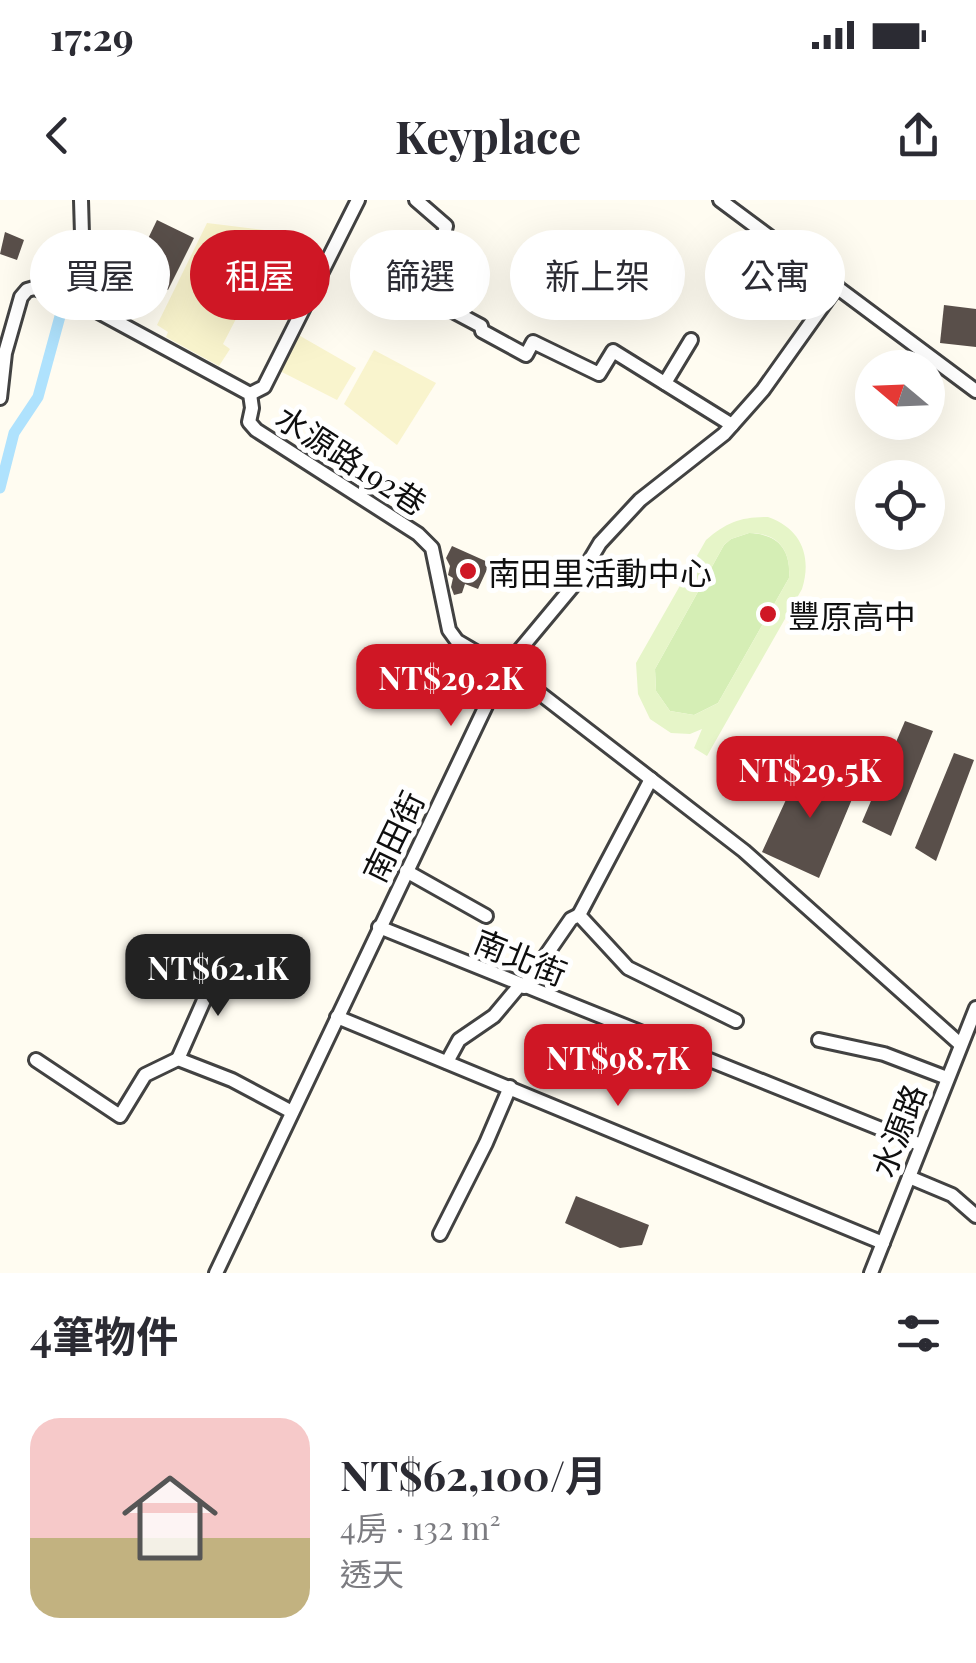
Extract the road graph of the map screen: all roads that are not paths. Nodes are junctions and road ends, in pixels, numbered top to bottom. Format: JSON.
{"nodes":[{"id":1,"x":81,"y":200,"type":"edge"},
{"id":2,"x":358,"y":200,"type":"edge"},
{"id":3,"x":416,"y":200,"type":"edge"},
{"id":4,"x":720,"y":200,"type":"edge"},
{"id":5,"x":82,"y":230,"type":"edge"},
{"id":6,"x":761,"y":230,"type":"edge"},
{"id":7,"x":30,"y":289,"type":"edge"},
{"id":8,"x":845,"y":292,"type":"edge"},
{"id":9,"x":114,"y":320,"type":"edge"},
{"id":10,"x":813,"y":320,"type":"edge"},
{"id":11,"x":691,"y":340,"type":"dead end"},
{"id":12,"x":2,"y":354,"type":"edge"},
{"id":13,"x":665,"y":383,"type":"junction"},
{"id":14,"x":976,"y":391,"type":"edge"},
{"id":15,"x":250,"y":394,"type":"junction"},
{"id":16,"x":0,"y":398,"type":"edge"},
{"id":17,"x":732,"y":426,"type":"junction"},
{"id":18,"x":502,"y":670,"type":"junction"},
{"id":19,"x":651,"y":780,"type":"junction"},
{"id":20,"x":406,"y":871,"type":"junction"},
{"id":21,"x":579,"y":915,"type":"junction"},
{"id":22,"x":486,"y":916,"type":"dead end"},
{"id":23,"x":380,"y":927,"type":"junction"},
{"id":24,"x":220,"y":964,"type":"dead end"},
{"id":25,"x":522,"y":986,"type":"junction"},
{"id":26,"x":976,"y":1008,"type":"edge"},
{"id":27,"x":336,"y":1017,"type":"junction"},
{"id":28,"x":736,"y":1020,"type":"dead end"},
{"id":29,"x":818,"y":1040,"type":"dead end"},
{"id":30,"x":960,"y":1044,"type":"junction"},
{"id":31,"x":178,"y":1058,"type":"junction"},
{"id":32,"x":36,"y":1060,"type":"dead end"},
{"id":33,"x":447,"y":1062,"type":"junction"},
{"id":34,"x":947,"y":1078,"type":"junction"},
{"id":35,"x":510,"y":1087,"type":"junction"},
{"id":36,"x":292,"y":1112,"type":"junction"},
{"id":37,"x":921,"y":1145,"type":"junction"},
{"id":38,"x":909,"y":1177,"type":"junction"},
{"id":39,"x":976,"y":1216,"type":"edge"},
{"id":40,"x":440,"y":1234,"type":"dead end"},
{"id":41,"x":883,"y":1244,"type":"junction"},
{"id":42,"x":216,"y":1273,"type":"edge"},
{"id":43,"x":871,"y":1273,"type":"edge"}],
"edges":[{"from":1,"to":5,"type":"street"},
{"from":2,"to":15,"type":"street"},
{"from":3,"to":13,"type":"street"},
{"from":4,"to":6,"type":"street"},
{"from":7,"to":12,"type":"street","name":"水源路192巷"},
{"from":8,"to":14,"type":"street"},
{"from":9,"to":15,"type":"street","name":"水源路192巷"},
{"from":10,"to":17,"type":"street","name":"南田街"},
{"from":11,"to":13,"type":"street"},
{"from":12,"to":16,"type":"street"},
{"from":13,"to":17,"type":"street"},
{"from":15,"to":18,"type":"street","name":"水源路192巷"},
{"from":17,"to":18,"type":"street","name":"南田街"},
{"from":18,"to":19,"type":"street","name":"水源路192巷"},
{"from":18,"to":20,"type":"street","name":"南田街"},
{"from":19,"to":21,"type":"street"},
{"from":19,"to":30,"type":"street","name":"水源路192巷"},
{"from":20,"to":22,"type":"street"},
{"from":20,"to":23,"type":"street","name":"南田街"},
{"from":21,"to":25,"type":"street"},
{"from":21,"to":28,"type":"street"},
{"from":23,"to":25,"type":"street","name":"南北街"},
{"from":23,"to":27,"type":"street","name":"南田街"},
{"from":24,"to":31,"type":"street"},
{"from":25,"to":33,"type":"street"},
{"from":25,"to":37,"type":"street","name":"南北街"},
{"from":26,"to":30,"type":"street","name":"水源路"},
{"from":27,"to":33,"type":"street"},
{"from":27,"to":36,"type":"street","name":"南田街"},
{"from":29,"to":34,"type":"street"},
{"from":30,"to":34,"type":"street","name":"水源路"},
{"from":31,"to":32,"type":"street"},
{"from":31,"to":36,"type":"street"},
{"from":33,"to":35,"type":"street"},
{"from":34,"to":37,"type":"street","name":"水源路"},
{"from":35,"to":40,"type":"street"},
{"from":35,"to":41,"type":"street"},
{"from":36,"to":42,"type":"street","name":"南田街"},
{"from":37,"to":38,"type":"street","name":"水源路"},
{"from":38,"to":39,"type":"street"},
{"from":38,"to":41,"type":"street","name":"水源路"},
{"from":41,"to":43,"type":"street","name":"水源路"}]}
